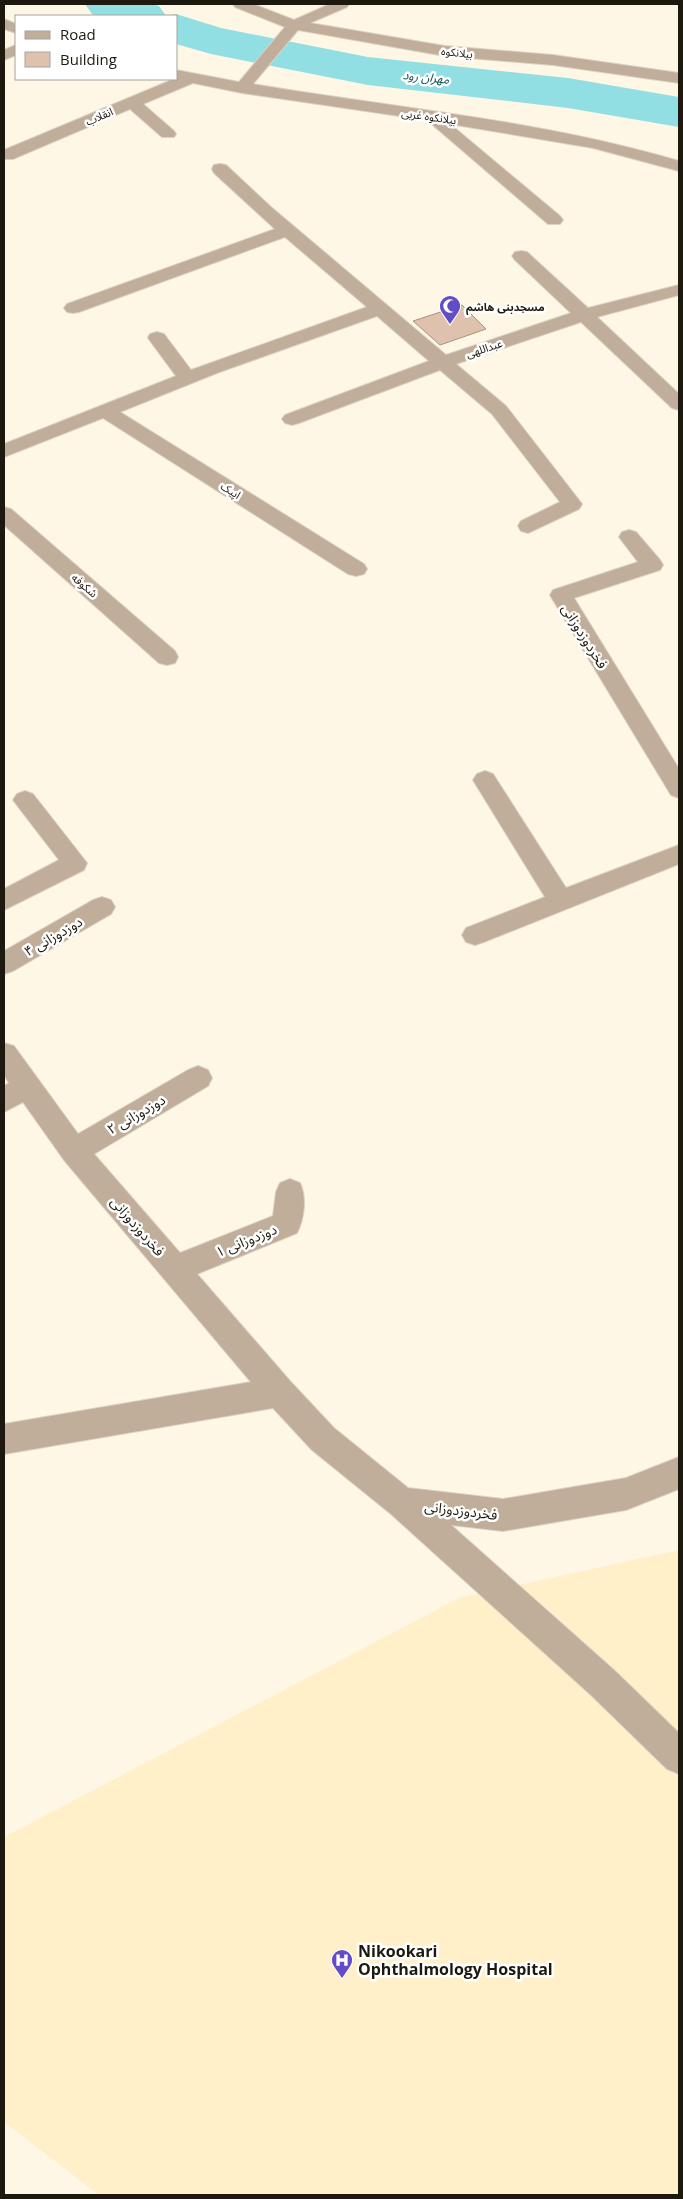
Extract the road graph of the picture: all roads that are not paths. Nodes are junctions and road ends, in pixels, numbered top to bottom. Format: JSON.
{"nodes":[{"id":1,"x":240,"y":4,"type":"edge"},
{"id":2,"x":342,"y":4,"type":"edge"},
{"id":3,"x":294,"y":25,"type":"junction"},
{"id":4,"x":184,"y":76,"type":"edge"},
{"id":5,"x":679,"y":78,"type":"edge"},
{"id":6,"x":176,"y":80,"type":"edge"},
{"id":7,"x":242,"y":88,"type":"junction"},
{"id":8,"x":132,"y":102,"type":"junction"},
{"id":9,"x":433,"y":117,"type":"junction"},
{"id":10,"x":168,"y":134,"type":"dead end"},
{"id":11,"x":7,"y":154,"type":"dead end"},
{"id":12,"x":679,"y":166,"type":"edge"},
{"id":13,"x":220,"y":168,"type":"dead end"},
{"id":14,"x":554,"y":220,"type":"dead end"},
{"id":15,"x":288,"y":230,"type":"junction"},
{"id":16,"x":520,"y":256,"type":"dead end"},
{"id":17,"x":679,"y":290,"type":"edge"},
{"id":18,"x":73,"y":308,"type":"dead end"},
{"id":19,"x":380,"y":309,"type":"junction"},
{"id":20,"x":584,"y":315,"type":"junction"},
{"id":21,"x":157,"y":338,"type":"dead end"},
{"id":22,"x":443,"y":362,"type":"junction"},
{"id":23,"x":188,"y":378,"type":"junction"},
{"id":24,"x":679,"y":404,"type":"edge"},
{"id":25,"x":105,"y":411,"type":"junction"},
{"id":26,"x":292,"y":419,"type":"dead end"},
{"id":27,"x":4,"y":451,"type":"edge"},
{"id":28,"x":4,"y":514,"type":"edge"},
{"id":29,"x":528,"y":526,"type":"dead end"},
{"id":30,"x":629,"y":537,"type":"dead end"},
{"id":31,"x":356,"y":569,"type":"dead end"},
{"id":32,"x":167,"y":657,"type":"dead end"},
{"id":33,"x":485,"y":780,"type":"dead end"},
{"id":34,"x":679,"y":789,"type":"edge"},
{"id":35,"x":24,"y":800,"type":"dead end"},
{"id":36,"x":679,"y":854,"type":"edge"},
{"id":37,"x":4,"y":900,"type":"edge"},
{"id":38,"x":560,"y":901,"type":"junction"},
{"id":39,"x":102,"y":907,"type":"dead end"},
{"id":40,"x":475,"y":935,"type":"dead end"},
{"id":41,"x":4,"y":964,"type":"edge"},
{"id":42,"x":4,"y":1054,"type":"edge"},
{"id":43,"x":198,"y":1078,"type":"dead end"},
{"id":44,"x":16,"y":1093,"type":"edge"},
{"id":45,"x":74,"y":1151,"type":"junction"},
{"id":46,"x":290,"y":1192,"type":"dead end"},
{"id":47,"x":175,"y":1269,"type":"junction"},
{"id":48,"x":279,"y":1392,"type":"junction"},
{"id":49,"x":4,"y":1439,"type":"edge"},
{"id":50,"x":679,"y":1473,"type":"edge"},
{"id":51,"x":402,"y":1503,"type":"junction"},
{"id":52,"x":679,"y":1757,"type":"edge"}],
"edges":[{"from":1,"to":3,"type":"street","name":"بیلانکوه"},
{"from":2,"to":3,"type":"street"},
{"from":3,"to":5,"type":"street","name":"بیلانکوه"},
{"from":3,"to":7,"type":"street"},
{"from":4,"to":7,"type":"street","name":"بیلانکوه غربی"},
{"from":6,"to":8,"type":"street","name":"انقلاب"},
{"from":7,"to":9,"type":"street","name":"بیلانکوه غربی"},
{"from":8,"to":10,"type":"street"},
{"from":8,"to":11,"type":"street","name":"انقلاب"},
{"from":9,"to":12,"type":"street","name":"بیلانکوه غربی"},
{"from":9,"to":14,"type":"street"},
{"from":13,"to":15,"type":"street"},
{"from":15,"to":18,"type":"street"},
{"from":15,"to":19,"type":"street"},
{"from":16,"to":20,"type":"street"},
{"from":17,"to":20,"type":"street","name":"عبداللهی"},
{"from":19,"to":22,"type":"street"},
{"from":19,"to":23,"type":"street"},
{"from":20,"to":22,"type":"street","name":"عبداللهی"},
{"from":20,"to":24,"type":"street"},
{"from":21,"to":23,"type":"street"},
{"from":22,"to":26,"type":"street","name":"عبداللهی"},
{"from":22,"to":29,"type":"street"},
{"from":23,"to":25,"type":"street"},
{"from":25,"to":27,"type":"street"},
{"from":25,"to":31,"type":"street","name":"اپیک"},
{"from":28,"to":32,"type":"street","name":"شکوفه"},
{"from":30,"to":34,"type":"street","name":"فخردوزدوزانی"},
{"from":33,"to":38,"type":"street"},
{"from":35,"to":37,"type":"street"},
{"from":36,"to":38,"type":"street"},
{"from":38,"to":40,"type":"street"},
{"from":39,"to":41,"type":"street","name":"دوزدوزانی ۴"},
{"from":42,"to":44,"type":"street","name":"فخردوزدوزانی"},
{"from":43,"to":45,"type":"street","name":"دوزدوزانی ۲"},
{"from":44,"to":45,"type":"street","name":"فخردوزدوزانی"},
{"from":45,"to":47,"type":"street","name":"فخردوزدوزانی"},
{"from":46,"to":47,"type":"street","name":"دوزدوزانی ۱"},
{"from":47,"to":48,"type":"street","name":"فخردوزدوزانی"},
{"from":48,"to":49,"type":"street"},
{"from":48,"to":51,"type":"street","name":"فخردوزدوزانی"},
{"from":50,"to":51,"type":"street","name":"فخردوزدوزانی"},
{"from":51,"to":52,"type":"street"}]}
